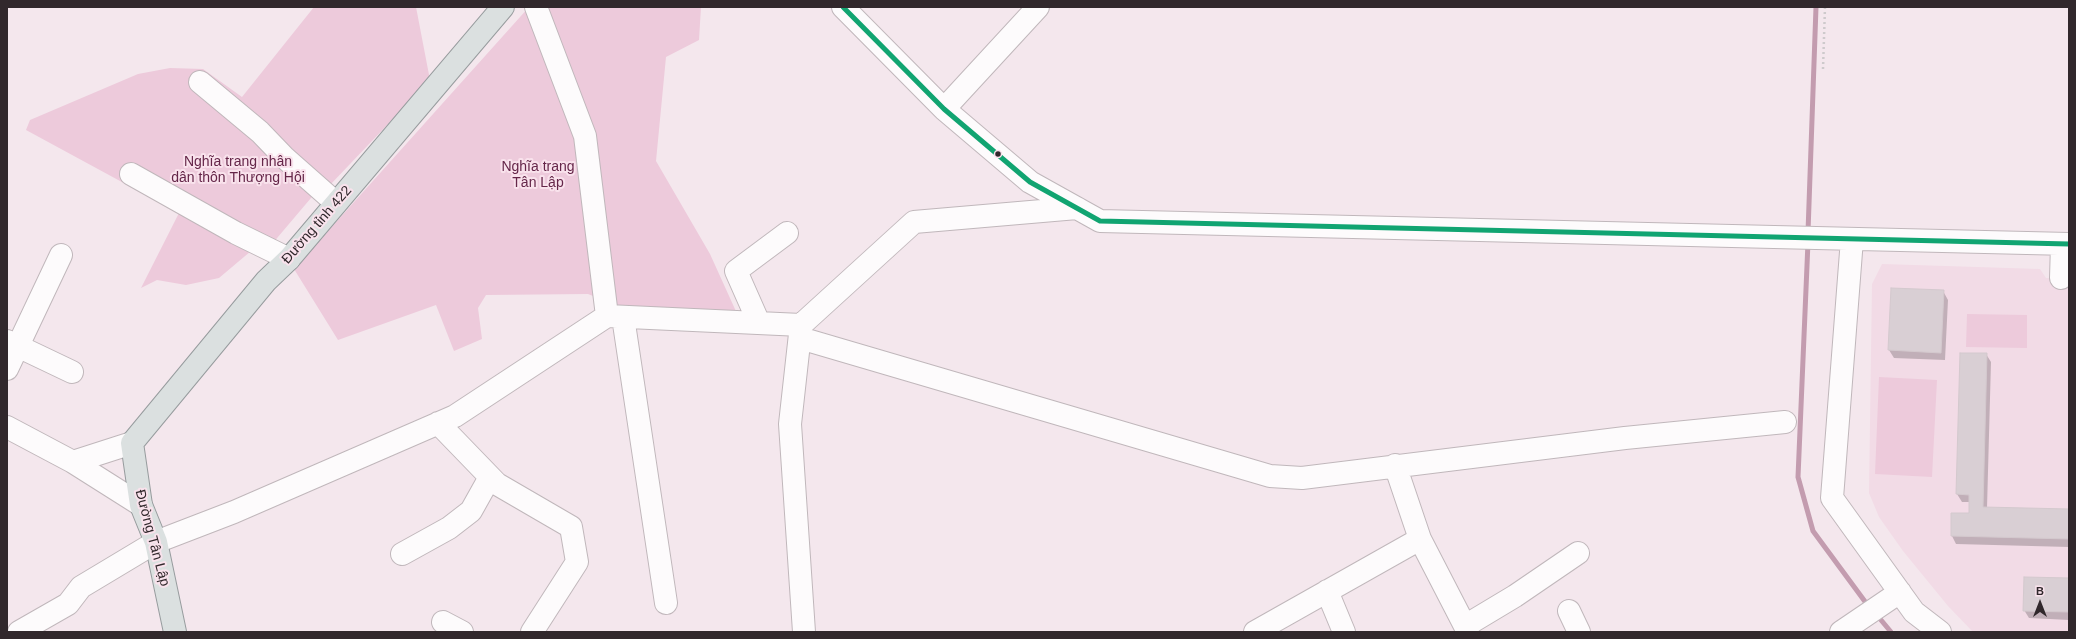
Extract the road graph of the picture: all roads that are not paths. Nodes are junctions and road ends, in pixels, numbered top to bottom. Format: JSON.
{"nodes":[{"id":1,"x":503,"y":7,"type":"edge"},
{"id":2,"x":536,"y":7,"type":"edge"},
{"id":3,"x":843,"y":7,"type":"edge"},
{"id":4,"x":1038,"y":7,"type":"edge"},
{"id":5,"x":200,"y":82,"type":"dead end"},
{"id":6,"x":944,"y":109,"type":"junction"},
{"id":7,"x":131,"y":174,"type":"dead end"},
{"id":8,"x":336,"y":203,"type":"junction"},
{"id":9,"x":1076,"y":208,"type":"junction"},
{"id":10,"x":787,"y":233,"type":"dead end"},
{"id":11,"x":1845,"y":239,"type":"junction"},
{"id":12,"x":2066,"y":244,"type":"edge"},
{"id":13,"x":61,"y":255,"type":"dead end"},
{"id":14,"x":289,"y":259,"type":"junction"},
{"id":15,"x":2062,"y":278,"type":"dead end"},
{"id":16,"x":615,"y":317,"type":"junction"},
{"id":17,"x":759,"y":323,"type":"junction"},
{"id":18,"x":800,"y":331,"type":"junction"},
{"id":19,"x":13,"y":343,"type":"edge"},
{"id":20,"x":7,"y":369,"type":"edge"},
{"id":21,"x":72,"y":372,"type":"dead end"},
{"id":22,"x":1785,"y":422,"type":"dead end"},
{"id":23,"x":438,"y":423,"type":"junction"},
{"id":24,"x":7,"y":427,"type":"edge"},
{"id":25,"x":132,"y":443,"type":"junction"},
{"id":26,"x":73,"y":462,"type":"junction"},
{"id":27,"x":1395,"y":466,"type":"junction"},
{"id":28,"x":490,"y":477,"type":"junction"},
{"id":29,"x":141,"y":505,"type":"junction"},
{"id":30,"x":1420,"y":539,"type":"junction"},
{"id":31,"x":156,"y":542,"type":"junction"},
{"id":32,"x":1578,"y":553,"type":"dead end"},
{"id":33,"x":402,"y":554,"type":"dead end"},
{"id":34,"x":1327,"y":591,"type":"junction"},
{"id":35,"x":1900,"y":592,"type":"junction"},
{"id":36,"x":666,"y":603,"type":"dead end"},
{"id":37,"x":1569,"y":610,"type":"dead end"},
{"id":38,"x":1467,"y":629,"type":"edge"},
{"id":39,"x":19,"y":632,"type":"edge"},
{"id":40,"x":175,"y":632,"type":"edge"},
{"id":41,"x":532,"y":632,"type":"edge"},
{"id":42,"x":804,"y":632,"type":"edge"},
{"id":43,"x":1255,"y":632,"type":"edge"},
{"id":44,"x":1344,"y":632,"type":"edge"},
{"id":45,"x":1579,"y":632,"type":"edge"},
{"id":46,"x":1841,"y":632,"type":"edge"},
{"id":47,"x":1940,"y":632,"type":"edge"}],
"edges":[{"from":1,"to":8,"type":"main road","name":"Đường tỉnh 422"},
{"from":2,"to":16,"type":"street"},
{"from":3,"to":6,"type":"street"},
{"from":4,"to":6,"type":"street"},
{"from":5,"to":8,"type":"street"},
{"from":6,"to":9,"type":"street"},
{"from":7,"to":14,"type":"street"},
{"from":8,"to":14,"type":"main road","name":"Đường tỉnh 422"},
{"from":9,"to":11,"type":"street"},
{"from":9,"to":18,"type":"street"},
{"from":10,"to":17,"type":"street"},
{"from":11,"to":12,"type":"street"},
{"from":11,"to":35,"type":"street"},
{"from":12,"to":15,"type":"street"},
{"from":13,"to":19,"type":"street"},
{"from":14,"to":25,"type":"main road","name":"Đường tỉnh 422"},
{"from":16,"to":17,"type":"street"},
{"from":16,"to":23,"type":"street"},
{"from":16,"to":36,"type":"street"},
{"from":17,"to":18,"type":"street"},
{"from":18,"to":27,"type":"street"},
{"from":18,"to":42,"type":"street"},
{"from":19,"to":20,"type":"street"},
{"from":19,"to":21,"type":"street"},
{"from":22,"to":27,"type":"street"},
{"from":23,"to":28,"type":"street"},
{"from":23,"to":31,"type":"street"},
{"from":24,"to":26,"type":"street"},
{"from":25,"to":26,"type":"street"},
{"from":25,"to":29,"type":"main road","name":"Đường Tân Lập"},
{"from":26,"to":29,"type":"street"},
{"from":27,"to":30,"type":"street"},
{"from":28,"to":33,"type":"street"},
{"from":28,"to":41,"type":"street"},
{"from":29,"to":31,"type":"main road","name":"Đường Tân Lập"},
{"from":30,"to":34,"type":"street"},
{"from":30,"to":38,"type":"street"},
{"from":31,"to":39,"type":"street"},
{"from":31,"to":40,"type":"main road","name":"Đường Tân Lập"},
{"from":32,"to":38,"type":"street"},
{"from":34,"to":43,"type":"street"},
{"from":34,"to":44,"type":"street"},
{"from":35,"to":46,"type":"street"},
{"from":35,"to":47,"type":"street"},
{"from":37,"to":45,"type":"street"}]}
